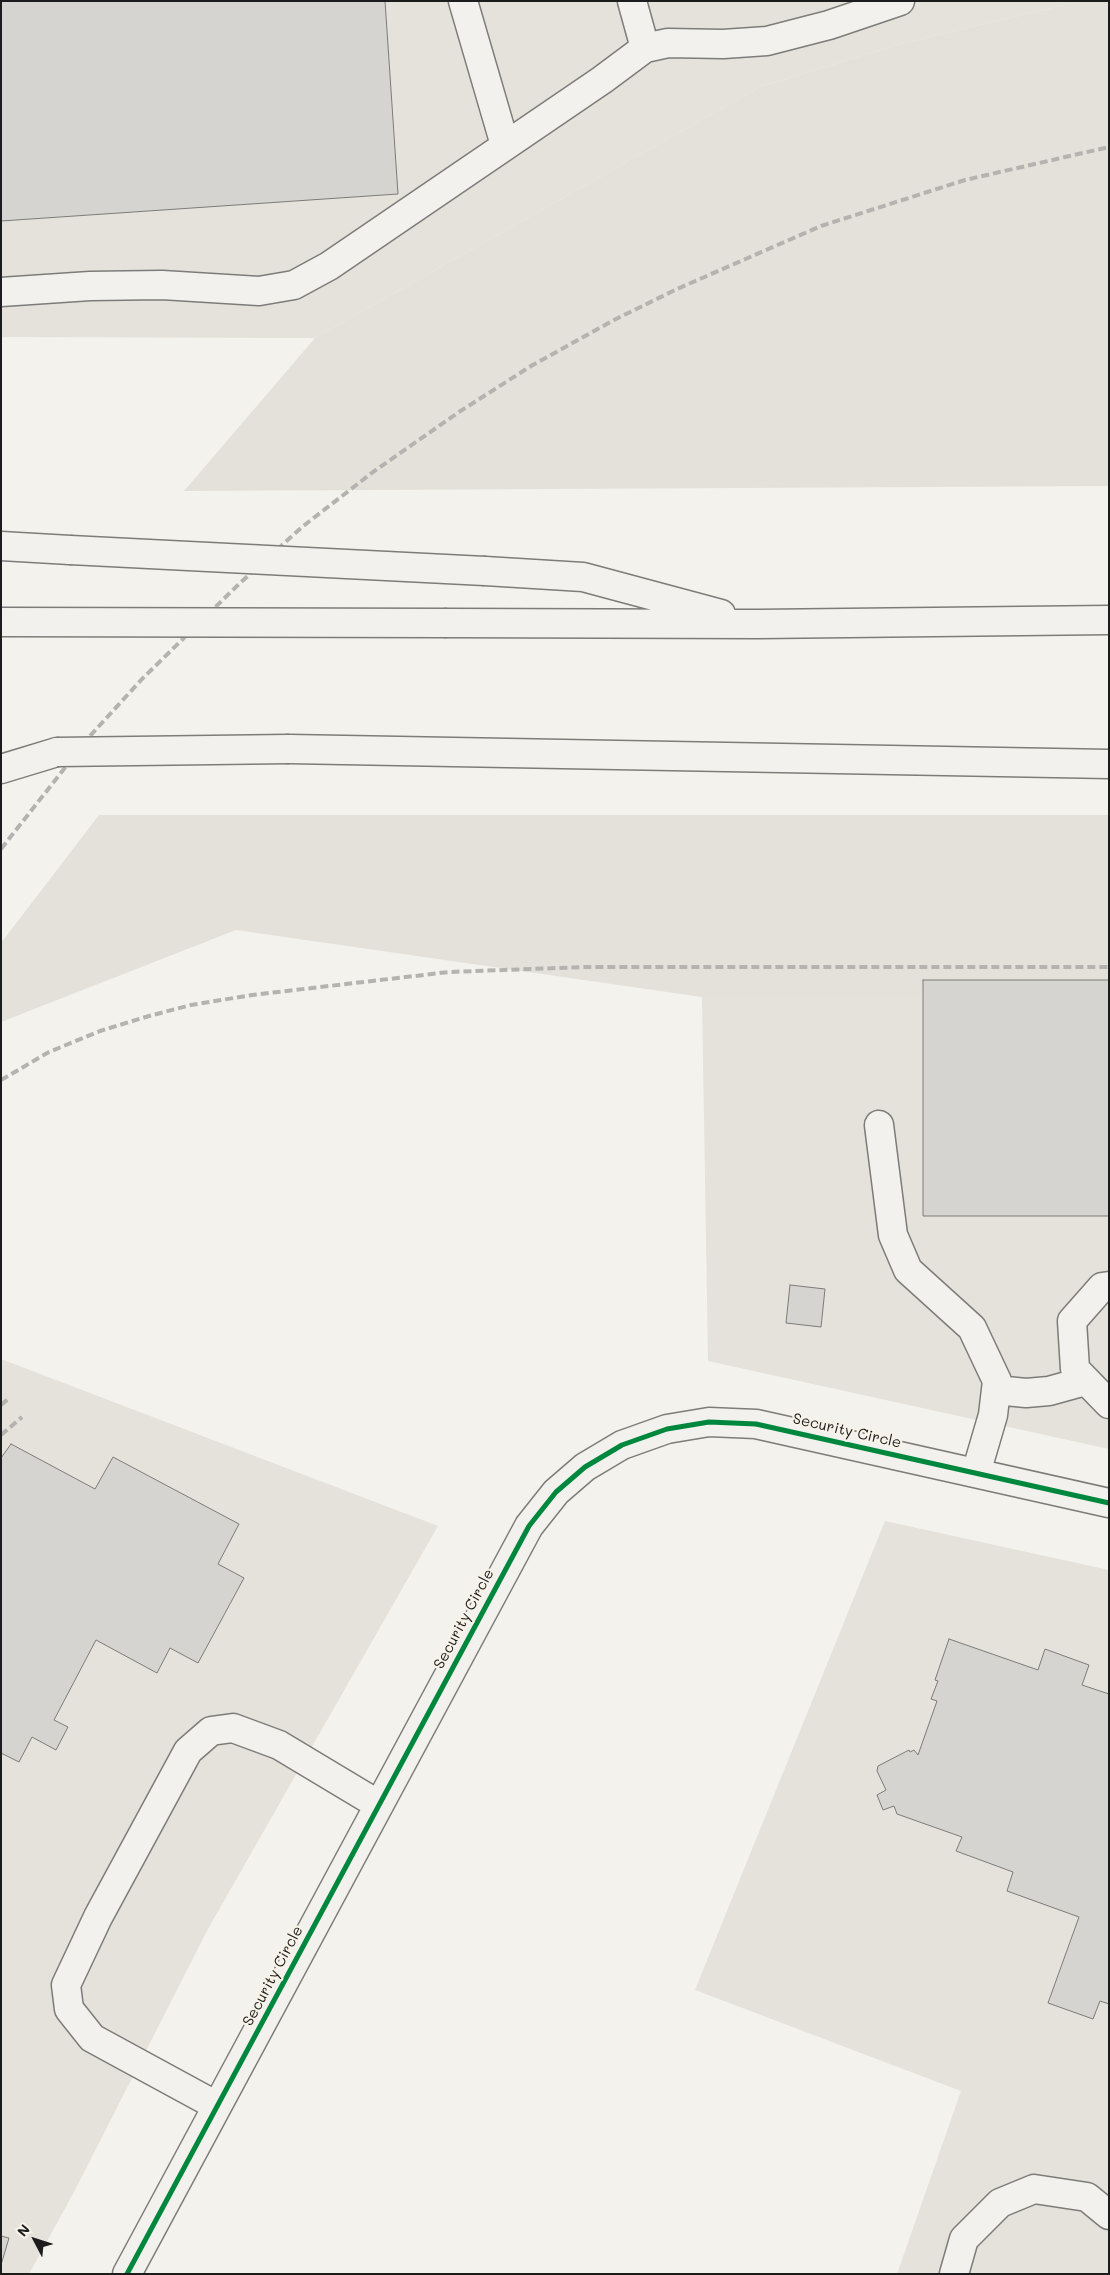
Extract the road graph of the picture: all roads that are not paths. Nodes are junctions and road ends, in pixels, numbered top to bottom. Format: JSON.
{"nodes":[{"id":1,"x":463,"y":1,"type":"edge"},
{"id":2,"x":632,"y":1,"type":"edge"},
{"id":3,"x":900,"y":1,"type":"edge"},
{"id":4,"x":645,"y":48,"type":"junction"},
{"id":5,"x":505,"y":145,"type":"junction"},
{"id":6,"x":1,"y":292,"type":"edge"},
{"id":7,"x":1,"y":546,"type":"edge"},
{"id":8,"x":1109,"y":620,"type":"edge"},
{"id":9,"x":1,"y":622,"type":"edge"},
{"id":10,"x":759,"y":624,"type":"junction"},
{"id":11,"x":1,"y":751,"type":"edge"},
{"id":12,"x":57,"y":752,"type":"junction"},
{"id":13,"x":1109,"y":764,"type":"edge"},
{"id":14,"x":1,"y":769,"type":"edge"},
{"id":15,"x":879,"y":1126,"type":"dead end"},
{"id":16,"x":1109,"y":1286,"type":"edge"},
{"id":17,"x":1085,"y":1381,"type":"junction"},
{"id":18,"x":996,"y":1390,"type":"junction"},
{"id":19,"x":1109,"y":1404,"type":"edge"},
{"id":20,"x":976,"y":1473,"type":"junction"},
{"id":21,"x":1109,"y":1503,"type":"edge"},
{"id":22,"x":379,"y":1805,"type":"junction"},
{"id":23,"x":217,"y":2106,"type":"junction"},
{"id":24,"x":1109,"y":2215,"type":"edge"},
{"id":25,"x":127,"y":2274,"type":"edge"},
{"id":26,"x":954,"y":2274,"type":"edge"}],
"edges":[{"from":1,"to":5,"type":"main road"},
{"from":2,"to":4,"type":"main road"},
{"from":3,"to":4,"type":"main road"},
{"from":4,"to":5,"type":"main road"},
{"from":5,"to":6,"type":"main road"},
{"from":7,"to":10,"type":"main road","bridge":true},
{"from":8,"to":10,"type":"main road"},
{"from":9,"to":10,"type":"main road","bridge":true},
{"from":11,"to":12,"type":"main road"},
{"from":12,"to":13,"type":"main road","bridge":true},
{"from":12,"to":14,"type":"main road"},
{"from":15,"to":18,"type":"main road"},
{"from":16,"to":17,"type":"main road"},
{"from":17,"to":18,"type":"main road"},
{"from":17,"to":19,"type":"main road"},
{"from":18,"to":20,"type":"main road"},
{"from":20,"to":21,"type":"main road","name":"Security Circle"},
{"from":20,"to":22,"type":"main road","name":"Security Circle"},
{"from":22,"to":23,"type":"main road","name":"Security Circle"},
{"from":22,"to":23,"type":"main road"},
{"from":23,"to":25,"type":"main road","name":"Security Circle"},
{"from":24,"to":26,"type":"main road"}]}
